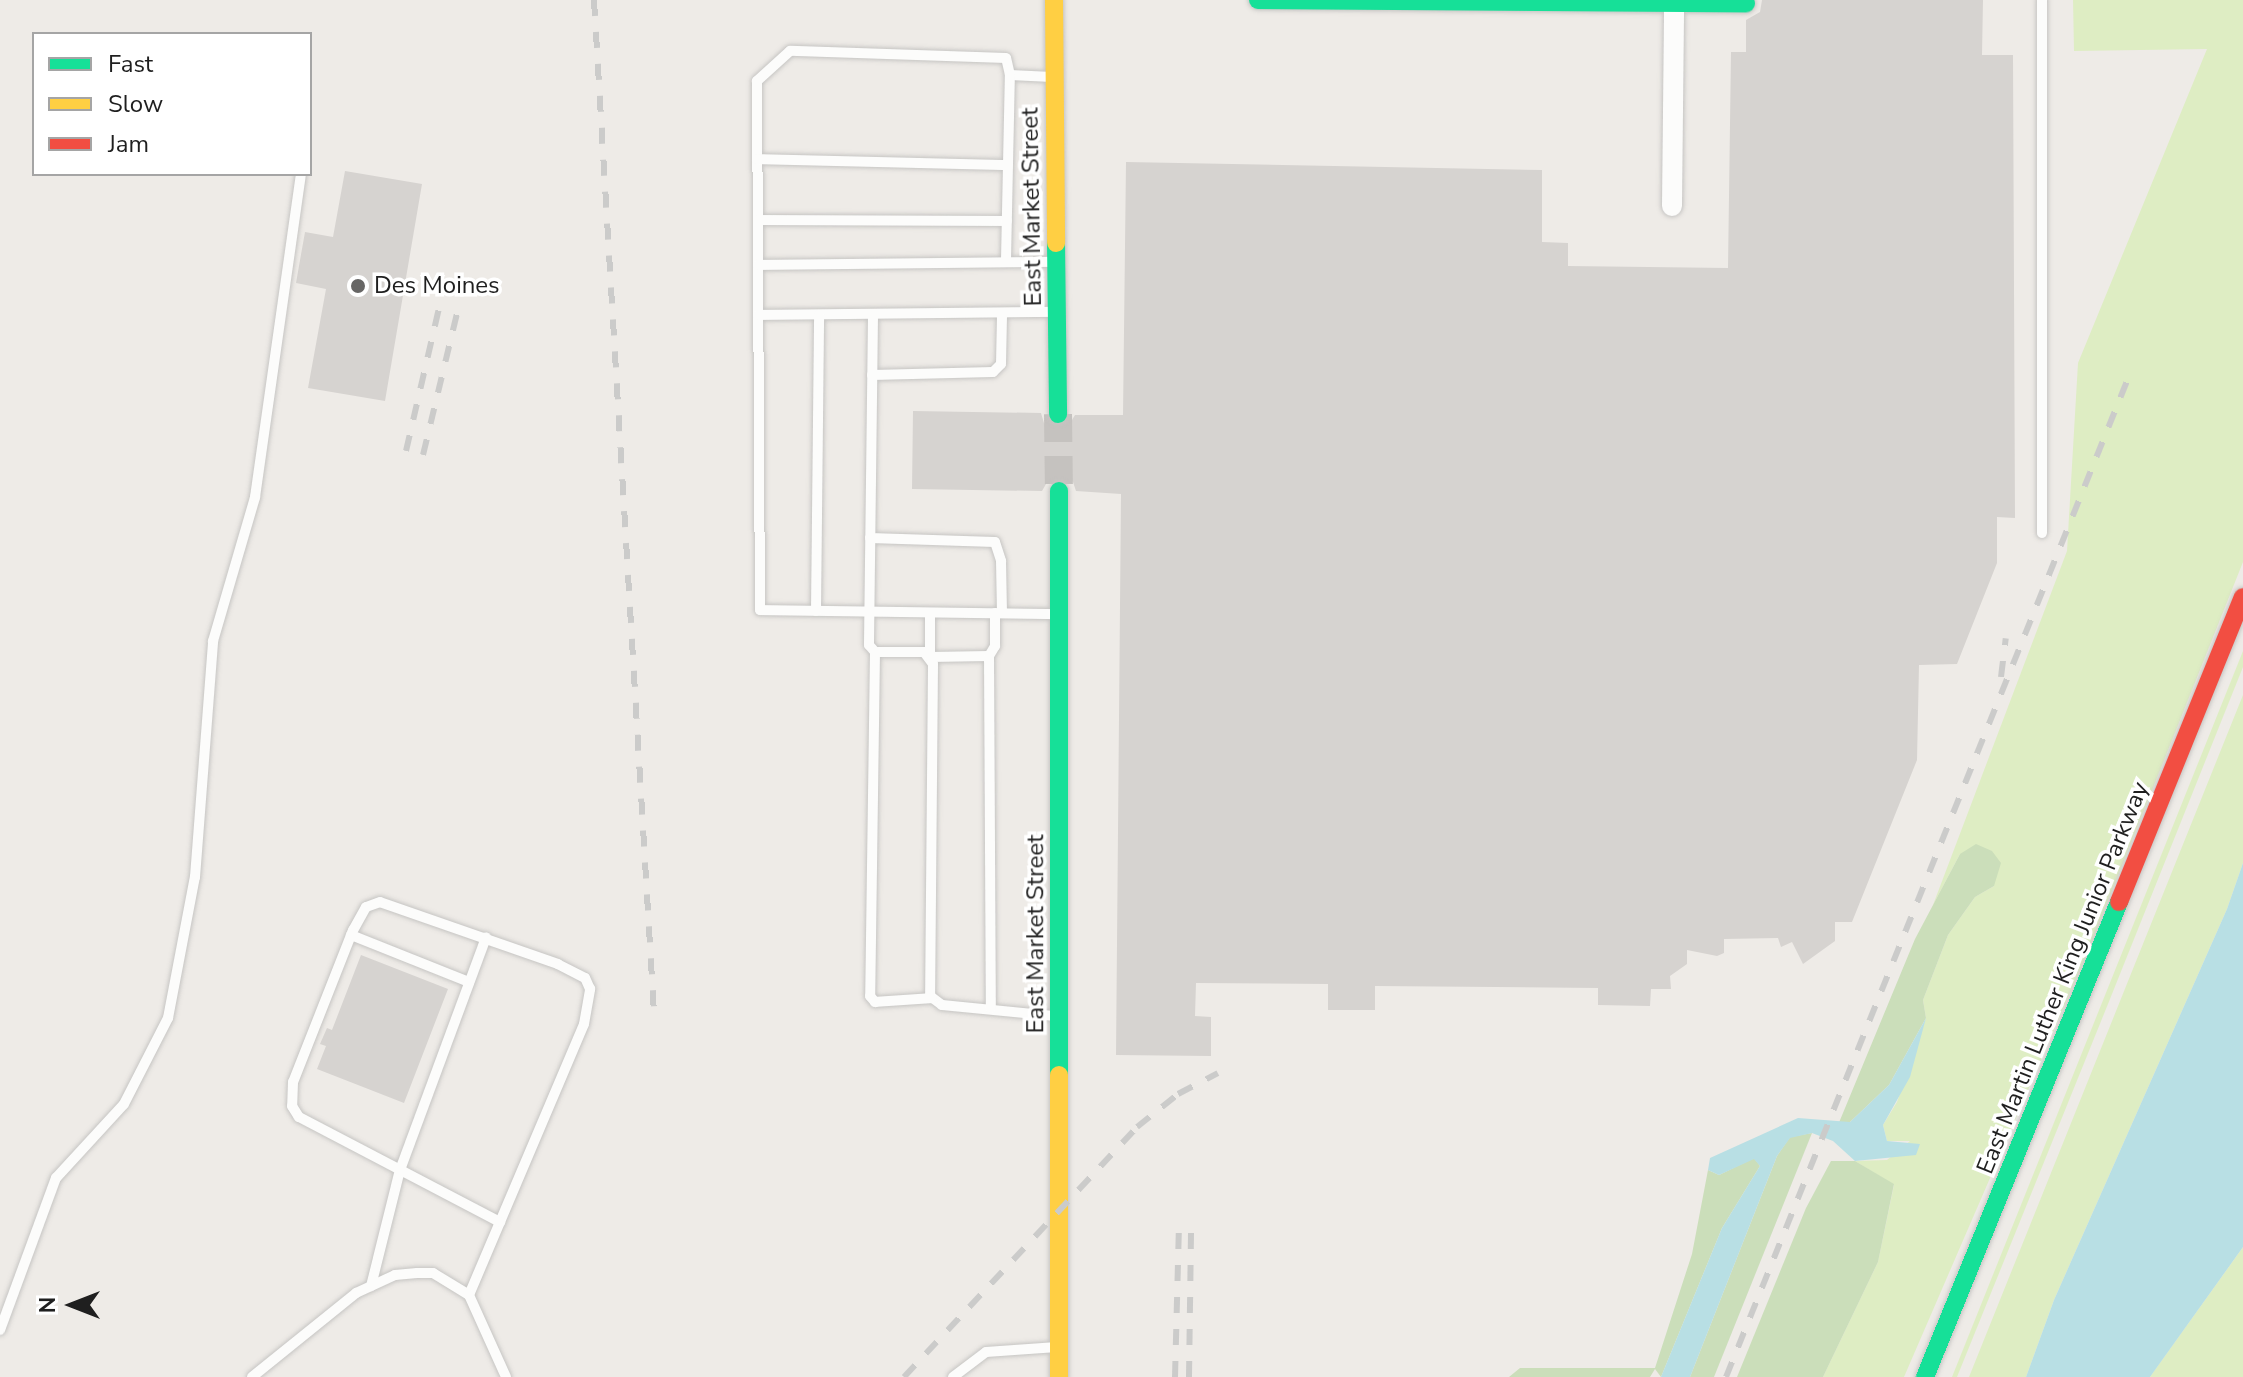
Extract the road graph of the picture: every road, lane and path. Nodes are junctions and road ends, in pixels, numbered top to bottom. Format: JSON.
{"nodes":[{"id":1,"x":1054,"y":0,"type":"edge"},
{"id":2,"x":1258,"y":0,"type":"edge"},
{"id":3,"x":2042,"y":0,"type":"edge"},
{"id":4,"x":1674,"y":3,"type":"junction"},
{"id":5,"x":1746,"y":3,"type":"dead end"},
{"id":6,"x":1010,"y":75,"type":"junction"},
{"id":7,"x":1055,"y":77,"type":"junction"},
{"id":8,"x":757,"y":159,"type":"junction"},
{"id":9,"x":1008,"y":165,"type":"junction"},
{"id":10,"x":301,"y":176,"type":"edge"},
{"id":11,"x":1672,"y":206,"type":"dead end"},
{"id":12,"x":758,"y":220,"type":"junction"},
{"id":13,"x":1007,"y":221,"type":"junction"},
{"id":14,"x":1006,"y":260,"type":"junction"},
{"id":15,"x":1057,"y":262,"type":"junction"},
{"id":16,"x":758,"y":265,"type":"junction"},
{"id":17,"x":1057,"y":312,"type":"junction"},
{"id":18,"x":758,"y":315,"type":"junction"},
{"id":19,"x":819,"y":315,"type":"junction"},
{"id":20,"x":1002,"y":315,"type":"junction"},
{"id":21,"x":873,"y":316,"type":"junction"},
{"id":22,"x":872,"y":375,"type":"junction"},
{"id":23,"x":1058,"y":414,"type":"tunnel mouth"},
{"id":24,"x":1059,"y":491,"type":"tunnel mouth"},
{"id":25,"x":2042,"y":533,"type":"dead end"},
{"id":26,"x":870,"y":538,"type":"junction"},
{"id":27,"x":2243,"y":597,"type":"edge"},
{"id":28,"x":816,"y":611,"type":"junction"},
{"id":29,"x":869,"y":612,"type":"junction"},
{"id":30,"x":930,"y":613,"type":"junction"},
{"id":31,"x":998,"y":613,"type":"junction"},
{"id":32,"x":1061,"y":614,"type":"junction"},
{"id":33,"x":875,"y":652,"type":"junction"},
{"id":34,"x":989,"y":656,"type":"junction"},
{"id":35,"x":930,"y":657,"type":"junction"},
{"id":36,"x":351,"y":935,"type":"junction"},
{"id":37,"x":486,"y":937,"type":"junction"},
{"id":38,"x":469,"y":982,"type":"junction"},
{"id":39,"x":932,"y":998,"type":"junction"},
{"id":40,"x":991,"y":1008,"type":"junction"},
{"id":41,"x":1059,"y":1017,"type":"junction"},
{"id":42,"x":400,"y":1170,"type":"junction"},
{"id":43,"x":500,"y":1222,"type":"junction"},
{"id":44,"x":371,"y":1286,"type":"junction"},
{"id":45,"x":469,"y":1295,"type":"junction"},
{"id":46,"x":0,"y":1330,"type":"edge"},
{"id":47,"x":1059,"y":1347,"type":"junction"},
{"id":48,"x":252,"y":1377,"type":"edge"},
{"id":49,"x":506,"y":1377,"type":"edge"},
{"id":50,"x":953,"y":1377,"type":"edge"},
{"id":51,"x":1059,"y":1377,"type":"edge"},
{"id":52,"x":1925,"y":1377,"type":"edge"}],
"edges":[{"from":1,"to":7,"type":"street","name":"East Market Street"},
{"from":2,"to":4,"type":"street"},
{"from":3,"to":25,"type":"lane"},
{"from":4,"to":5,"type":"street"},
{"from":4,"to":11,"type":"street"},
{"from":6,"to":7,"type":"lane"},
{"from":6,"to":8,"type":"lane"},
{"from":6,"to":9,"type":"lane"},
{"from":7,"to":15,"type":"street","name":"East Market Street"},
{"from":8,"to":9,"type":"lane"},
{"from":8,"to":12,"type":"lane"},
{"from":9,"to":13,"type":"lane"},
{"from":10,"to":46,"type":"lane"},
{"from":12,"to":13,"type":"lane"},
{"from":12,"to":16,"type":"lane"},
{"from":13,"to":14,"type":"lane"},
{"from":14,"to":15,"type":"lane"},
{"from":14,"to":16,"type":"lane"},
{"from":15,"to":17,"type":"street","name":"East Market Street"},
{"from":16,"to":18,"type":"lane"},
{"from":17,"to":20,"type":"lane"},
{"from":17,"to":23,"type":"street","name":"East Market Street"},
{"from":18,"to":19,"type":"lane"},
{"from":18,"to":28,"type":"lane"},
{"from":19,"to":21,"type":"lane"},
{"from":19,"to":28,"type":"lane"},
{"from":20,"to":21,"type":"lane"},
{"from":20,"to":22,"type":"lane"},
{"from":21,"to":22,"type":"lane"},
{"from":22,"to":26,"type":"lane"},
{"from":24,"to":32,"type":"street","name":"East Market Street"},
{"from":26,"to":29,"type":"lane"},
{"from":26,"to":31,"type":"lane"},
{"from":27,"to":52,"type":"street","name":"East Martin Luther King Junior Parkway"},
{"from":28,"to":29,"type":"lane"},
{"from":29,"to":30,"type":"lane"},
{"from":29,"to":33,"type":"lane"},
{"from":30,"to":31,"type":"lane"},
{"from":30,"to":35,"type":"lane"},
{"from":31,"to":32,"type":"lane"},
{"from":31,"to":34,"type":"lane"},
{"from":32,"to":41,"type":"street","name":"East Market Street"},
{"from":33,"to":35,"type":"lane"},
{"from":33,"to":39,"type":"lane"},
{"from":34,"to":35,"type":"lane"},
{"from":34,"to":40,"type":"lane"},
{"from":35,"to":39,"type":"lane"},
{"from":36,"to":37,"type":"lane"},
{"from":36,"to":38,"type":"lane"},
{"from":36,"to":42,"type":"lane"},
{"from":37,"to":38,"type":"lane"},
{"from":37,"to":43,"type":"lane"},
{"from":38,"to":42,"type":"lane"},
{"from":39,"to":40,"type":"lane"},
{"from":40,"to":41,"type":"lane"},
{"from":41,"to":47,"type":"street","name":"East Market Street"},
{"from":42,"to":43,"type":"lane"},
{"from":42,"to":44,"type":"lane"},
{"from":43,"to":45,"type":"lane"},
{"from":44,"to":45,"type":"lane"},
{"from":44,"to":48,"type":"lane"},
{"from":45,"to":49,"type":"lane"},
{"from":47,"to":50,"type":"lane"},
{"from":47,"to":51,"type":"street","name":"East Market Street"}]}
